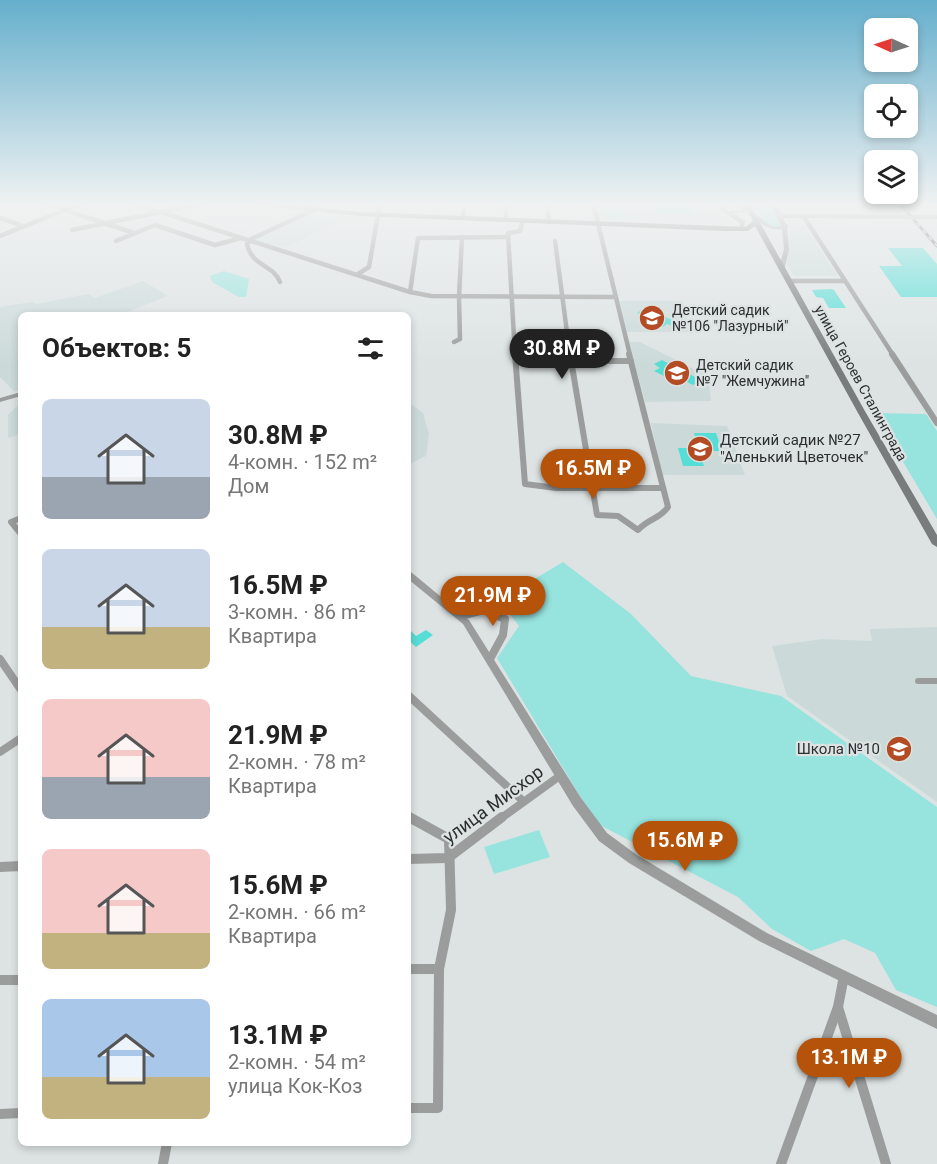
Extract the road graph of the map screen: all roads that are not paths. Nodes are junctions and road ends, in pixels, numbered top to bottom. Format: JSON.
{"nodes":[{"id":1,"x":251,"y":257,"type":"edge"},
{"id":2,"x":307,"y":257,"type":"edge"},
{"id":3,"x":370,"y":257,"type":"edge"},
{"id":4,"x":414,"y":257,"type":"edge"},
{"id":5,"x":461,"y":257,"type":"edge"},
{"id":6,"x":509,"y":257,"type":"edge"},
{"id":7,"x":558,"y":257,"type":"edge"},
{"id":8,"x":606,"y":257,"type":"edge"},
{"id":9,"x":776,"y":257,"type":"edge"},
{"id":10,"x":784,"y":257,"type":"edge"},
{"id":11,"x":829,"y":257,"type":"edge"},
{"id":12,"x":782,"y":267,"type":"junction"},
{"id":13,"x":358,"y":274,"type":"junction"},
{"id":14,"x":789,"y":281,"type":"junction"},
{"id":15,"x":844,"y":281,"type":"junction"},
{"id":16,"x":280,"y":282,"type":"dead end"},
{"id":17,"x":410,"y":292,"type":"junction"},
{"id":18,"x":459,"y":297,"type":"junction"},
{"id":19,"x":510,"y":297,"type":"junction"},
{"id":20,"x":615,"y":297,"type":"junction"},
{"id":21,"x":564,"y":298,"type":"junction"},
{"id":22,"x":454,"y":342,"type":"dead end"},
{"id":23,"x":516,"y":361,"type":"junction"},
{"id":24,"x":631,"y":361,"type":"junction"},
{"id":25,"x":571,"y":362,"type":"junction"},
{"id":26,"x":18,"y":395,"type":"edge"},
{"id":27,"x":0,"y":400,"type":"edge"},
{"id":28,"x":937,"y":423,"type":"edge"},
{"id":29,"x":593,"y":488,"type":"junction"},
{"id":30,"x":663,"y":488,"type":"junction"},
{"id":31,"x":18,"y":519,"type":"edge"},
{"id":32,"x":18,"y":530,"type":"edge"},
{"id":33,"x":937,"y":544,"type":"edge"},
{"id":34,"x":411,"y":576,"type":"edge"},
{"id":35,"x":464,"y":619,"type":"junction"},
{"id":36,"x":490,"y":659,"type":"junction"},
{"id":37,"x":0,"y":660,"type":"edge"},
{"id":38,"x":918,"y":681,"type":"dead end"},
{"id":39,"x":937,"y":681,"type":"edge"},
{"id":40,"x":18,"y":686,"type":"edge"},
{"id":41,"x":411,"y":698,"type":"edge"},
{"id":42,"x":18,"y":740,"type":"edge"},
{"id":43,"x":0,"y":752,"type":"edge"},
{"id":44,"x":561,"y":775,"type":"junction"},
{"id":45,"x":523,"y":801,"type":"junction"},
{"id":46,"x":411,"y":819,"type":"edge"},
{"id":47,"x":448,"y":858,"type":"junction"},
{"id":48,"x":411,"y":859,"type":"edge"},
{"id":49,"x":18,"y":866,"type":"edge"},
{"id":50,"x":0,"y":867,"type":"edge"},
{"id":51,"x":411,"y":969,"type":"edge"},
{"id":52,"x":439,"y":969,"type":"junction"},
{"id":53,"x":844,"y":976,"type":"junction"},
{"id":54,"x":0,"y":980,"type":"edge"},
{"id":55,"x":18,"y":980,"type":"edge"},
{"id":56,"x":838,"y":1007,"type":"junction"},
{"id":57,"x":937,"y":1022,"type":"edge"},
{"id":58,"x":411,"y":1108,"type":"edge"},
{"id":59,"x":18,"y":1113,"type":"edge"},
{"id":60,"x":0,"y":1114,"type":"edge"},
{"id":61,"x":166,"y":1146,"type":"edge"},
{"id":62,"x":163,"y":1164,"type":"edge"},
{"id":63,"x":781,"y":1164,"type":"edge"},
{"id":64,"x":886,"y":1164,"type":"edge"}],
"edges":[{"from":1,"to":16,"type":"street"},
{"from":2,"to":13,"type":"street"},
{"from":3,"to":13,"type":"street"},
{"from":4,"to":17,"type":"street"},
{"from":5,"to":18,"type":"street"},
{"from":6,"to":19,"type":"street"},
{"from":7,"to":21,"type":"street"},
{"from":8,"to":20,"type":"street"},
{"from":9,"to":12,"type":"main road","name":"улица Героев Сталинграда"},
{"from":10,"to":12,"type":"street"},
{"from":11,"to":15,"type":"street"},
{"from":12,"to":14,"type":"main road","name":"улица Героев Сталинграда"},
{"from":13,"to":17,"type":"street"},
{"from":14,"to":15,"type":"street"},
{"from":14,"to":33,"type":"main road","name":"улица Героев Сталинграда"},
{"from":15,"to":28,"type":"street"},
{"from":17,"to":18,"type":"street"},
{"from":18,"to":19,"type":"street"},
{"from":18,"to":22,"type":"street"},
{"from":19,"to":21,"type":"street"},
{"from":19,"to":23,"type":"street"},
{"from":20,"to":21,"type":"street"},
{"from":20,"to":24,"type":"street"},
{"from":21,"to":25,"type":"street"},
{"from":23,"to":25,"type":"street"},
{"from":23,"to":29,"type":"street"},
{"from":24,"to":25,"type":"street"},
{"from":24,"to":30,"type":"street"},
{"from":25,"to":29,"type":"street"},
{"from":26,"to":27,"type":"street"},
{"from":29,"to":30,"type":"street"},
{"from":29,"to":30,"type":"street"},
{"from":31,"to":32,"type":"street"},
{"from":34,"to":35,"type":"street"},
{"from":35,"to":36,"type":"street"},
{"from":35,"to":36,"type":"street"},
{"from":36,"to":44,"type":"street"},
{"from":37,"to":40,"type":"street"},
{"from":38,"to":39,"type":"street"},
{"from":41,"to":45,"type":"street"},
{"from":42,"to":43,"type":"street"},
{"from":44,"to":45,"type":"street","name":"улица Мисхор"},
{"from":44,"to":53,"type":"street"},
{"from":45,"to":47,"type":"street","name":"улица Мисхор"},
{"from":46,"to":47,"type":"street"},
{"from":47,"to":48,"type":"street","name":"улица Мисхор"},
{"from":47,"to":52,"type":"street"},
{"from":49,"to":50,"type":"street"},
{"from":51,"to":52,"type":"street"},
{"from":52,"to":58,"type":"street"},
{"from":53,"to":56,"type":"street"},
{"from":53,"to":57,"type":"street"},
{"from":54,"to":55,"type":"street"},
{"from":56,"to":63,"type":"street"},
{"from":56,"to":64,"type":"street"},
{"from":59,"to":60,"type":"street"},
{"from":61,"to":62,"type":"street"}]}
